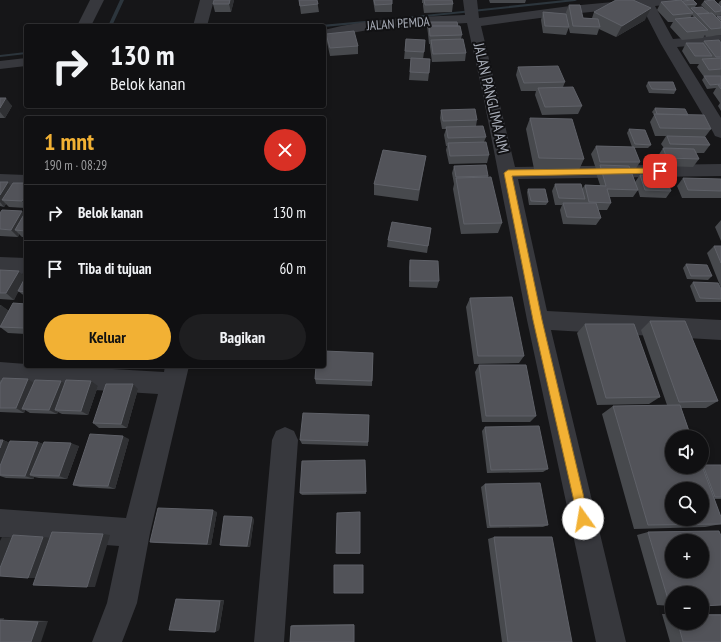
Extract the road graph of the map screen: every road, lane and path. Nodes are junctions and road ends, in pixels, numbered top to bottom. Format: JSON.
{"nodes":[{"id":1,"x":97,"y":0,"type":"edge"},
{"id":2,"x":207,"y":0,"type":"edge"},
{"id":3,"x":679,"y":0,"type":"edge"},
{"id":4,"x":646,"y":2,"type":"edge"},
{"id":5,"x":472,"y":12,"type":"edge"},
{"id":6,"x":85,"y":24,"type":"edge"},
{"id":7,"x":201,"y":24,"type":"edge"},
{"id":8,"x":326,"y":33,"type":"edge"},
{"id":9,"x":721,"y":39,"type":"edge"},
{"id":10,"x":668,"y":44,"type":"junction"},
{"id":11,"x":24,"y":62,"type":"edge"},
{"id":12,"x":5,"y":64,"type":"edge"},
{"id":13,"x":0,"y":78,"type":"edge"},
{"id":14,"x":721,"y":132,"type":"edge"},
{"id":15,"x":721,"y":170,"type":"edge"},
{"id":16,"x":508,"y":173,"type":"junction"},
{"id":17,"x":0,"y":180,"type":"edge"},
{"id":18,"x":24,"y":181,"type":"edge"},
{"id":19,"x":0,"y":265,"type":"edge"},
{"id":20,"x":24,"y":266,"type":"edge"},
{"id":21,"x":538,"y":320,"type":"junction"},
{"id":22,"x":721,"y":330,"type":"edge"},
{"id":23,"x":0,"y":373,"type":"edge"},
{"id":24,"x":175,"y":375,"type":"edge"},
{"id":25,"x":285,"y":440,"type":"dead end"},
{"id":26,"x":0,"y":523,"type":"edge"},
{"id":27,"x":136,"y":533,"type":"junction"},
{"id":28,"x":107,"y":642,"type":"edge"},
{"id":29,"x":269,"y":642,"type":"edge"},
{"id":30,"x":611,"y":642,"type":"edge"}],
"edges":[{"from":1,"to":6,"type":"street"},
{"from":2,"to":7,"type":"street"},
{"from":3,"to":4,"type":"street","name":"JALAN PEMDA"},
{"from":4,"to":5,"type":"street","name":"JALAN PEMDA"},
{"from":4,"to":10,"type":"street"},
{"from":5,"to":8,"type":"street","name":"JALAN PEMDA"},
{"from":5,"to":16,"type":"street","name":"JALAN PANGLIMA AIM"},
{"from":9,"to":10,"type":"street"},
{"from":10,"to":14,"type":"street"},
{"from":11,"to":12,"type":"street"},
{"from":12,"to":13,"type":"street"},
{"from":15,"to":16,"type":"street"},
{"from":16,"to":21,"type":"street","name":"JALAN PANGLIMA AIM"},
{"from":17,"to":18,"type":"street"},
{"from":19,"to":20,"type":"street"},
{"from":21,"to":22,"type":"street"},
{"from":21,"to":30,"type":"street","name":"JALAN PANGLIMA AIM"},
{"from":23,"to":24,"type":"street"},
{"from":24,"to":27,"type":"street"},
{"from":25,"to":29,"type":"street"},
{"from":26,"to":27,"type":"street"},
{"from":27,"to":28,"type":"street"}]}
